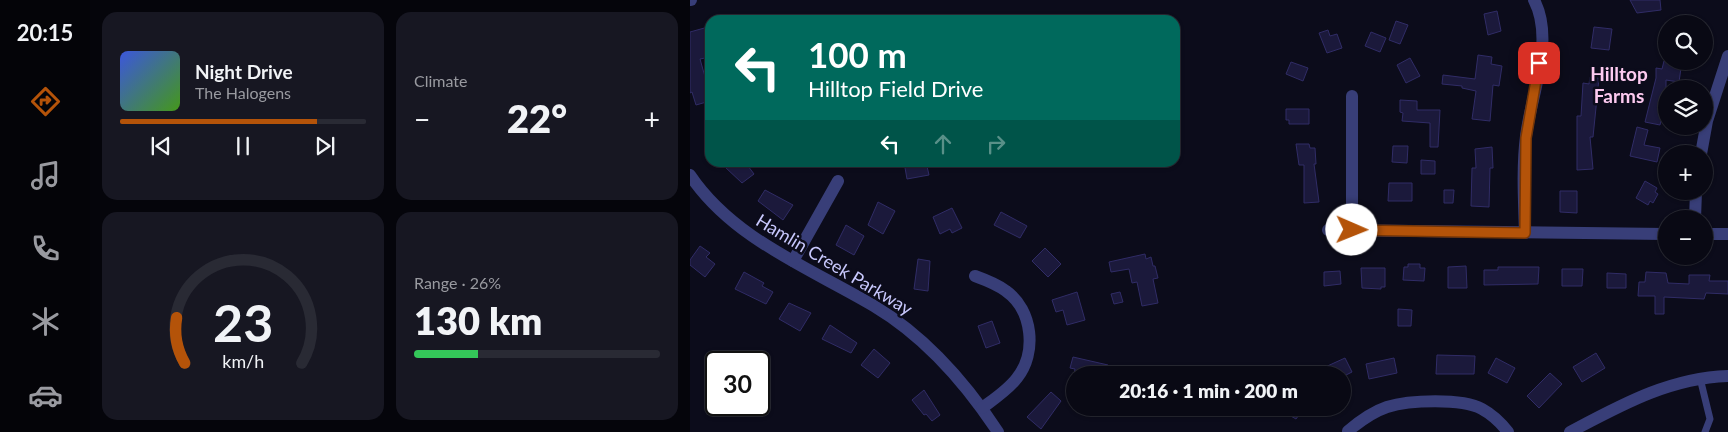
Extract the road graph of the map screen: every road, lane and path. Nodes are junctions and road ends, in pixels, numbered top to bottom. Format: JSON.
{"nodes":[{"id":1,"x":1534,"y":0,"type":"edge"},
{"id":2,"x":1728,"y":56,"type":"edge"},
{"id":3,"x":1352,"y":96,"type":"dead end"},
{"id":4,"x":1703,"y":145,"type":"edge"},
{"id":5,"x":690,"y":175,"type":"edge"},
{"id":6,"x":838,"y":180,"type":"dead end"},
{"id":7,"x":1328,"y":230,"type":"dead end"},
{"id":8,"x":1352,"y":230,"type":"junction"},
{"id":9,"x":1525,"y":233,"type":"junction"},
{"id":10,"x":1658,"y":234,"type":"edge"},
{"id":11,"x":1713,"y":234,"type":"edge"},
{"id":12,"x":1728,"y":234,"type":"edge"},
{"id":13,"x":793,"y":261,"type":"junction"},
{"id":14,"x":975,"y":276,"type":"dead end"},
{"id":15,"x":1728,"y":376,"type":"edge"},
{"id":16,"x":1700,"y":378,"type":"junction"},
{"id":17,"x":982,"y":408,"type":"junction"},
{"id":18,"x":1348,"y":430,"type":"dead end"},
{"id":19,"x":998,"y":432,"type":"edge"},
{"id":20,"x":1508,"y":432,"type":"edge"},
{"id":21,"x":1570,"y":432,"type":"edge"},
{"id":22,"x":1705,"y":432,"type":"edge"}],
"edges":[{"from":1,"to":9,"type":"street"},
{"from":2,"to":4,"type":"street"},
{"from":3,"to":8,"type":"street"},
{"from":5,"to":13,"type":"street","name":"Hamlin Creek Parkway"},
{"from":6,"to":13,"type":"street"},
{"from":7,"to":8,"type":"street"},
{"from":8,"to":9,"type":"street"},
{"from":9,"to":10,"type":"street"},
{"from":11,"to":12,"type":"street"},
{"from":13,"to":17,"type":"street","name":"Hamlin Creek Parkway"},
{"from":14,"to":17,"type":"street"},
{"from":15,"to":16,"type":"street"},
{"from":16,"to":21,"type":"street"},
{"from":16,"to":22,"type":"lane"},
{"from":17,"to":19,"type":"street","name":"Hamlin Creek Parkway"},
{"from":18,"to":20,"type":"street"}]}
